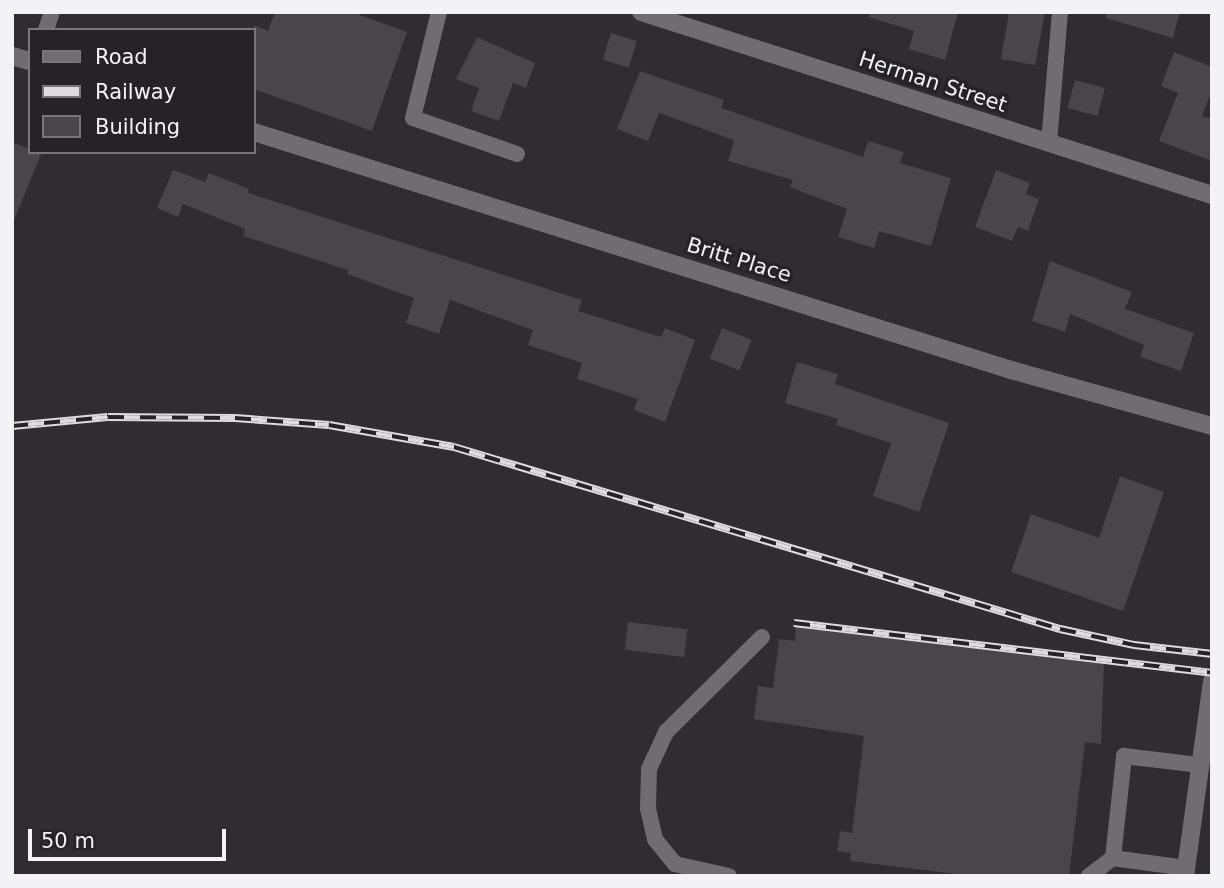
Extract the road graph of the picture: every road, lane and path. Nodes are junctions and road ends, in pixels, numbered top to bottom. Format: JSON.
{"nodes":[{"id":1,"x":439,"y":12,"type":"edge"},
{"id":2,"x":641,"y":12,"type":"edge"},
{"id":3,"x":1060,"y":12,"type":"edge"},
{"id":4,"x":256,"y":133,"type":"edge"},
{"id":5,"x":1049,"y":142,"type":"junction"},
{"id":6,"x":517,"y":154,"type":"dead end"},
{"id":7,"x":1212,"y":195,"type":"edge"},
{"id":8,"x":1212,"y":426,"type":"edge"},
{"id":9,"x":762,"y":637,"type":"dead end"},
{"id":10,"x":1212,"y":681,"type":"edge"},
{"id":11,"x":1200,"y":765,"type":"junction"},
{"id":12,"x":1113,"y":859,"type":"junction"},
{"id":13,"x":1185,"y":872,"type":"edge"},
{"id":14,"x":729,"y":876,"type":"edge"},
{"id":15,"x":1089,"y":876,"type":"edge"}],
"edges":[{"from":1,"to":6,"type":"lane"},
{"from":2,"to":5,"type":"street","name":"Herman Street"},
{"from":3,"to":5,"type":"lane"},
{"from":4,"to":8,"type":"street","name":"Britt Place"},
{"from":5,"to":7,"type":"street","name":"Herman Street"},
{"from":9,"to":14,"type":"lane"},
{"from":10,"to":11,"type":"street"},
{"from":11,"to":12,"type":"lane"},
{"from":11,"to":13,"type":"street"},
{"from":12,"to":13,"type":"lane"},
{"from":12,"to":15,"type":"lane"}]}
